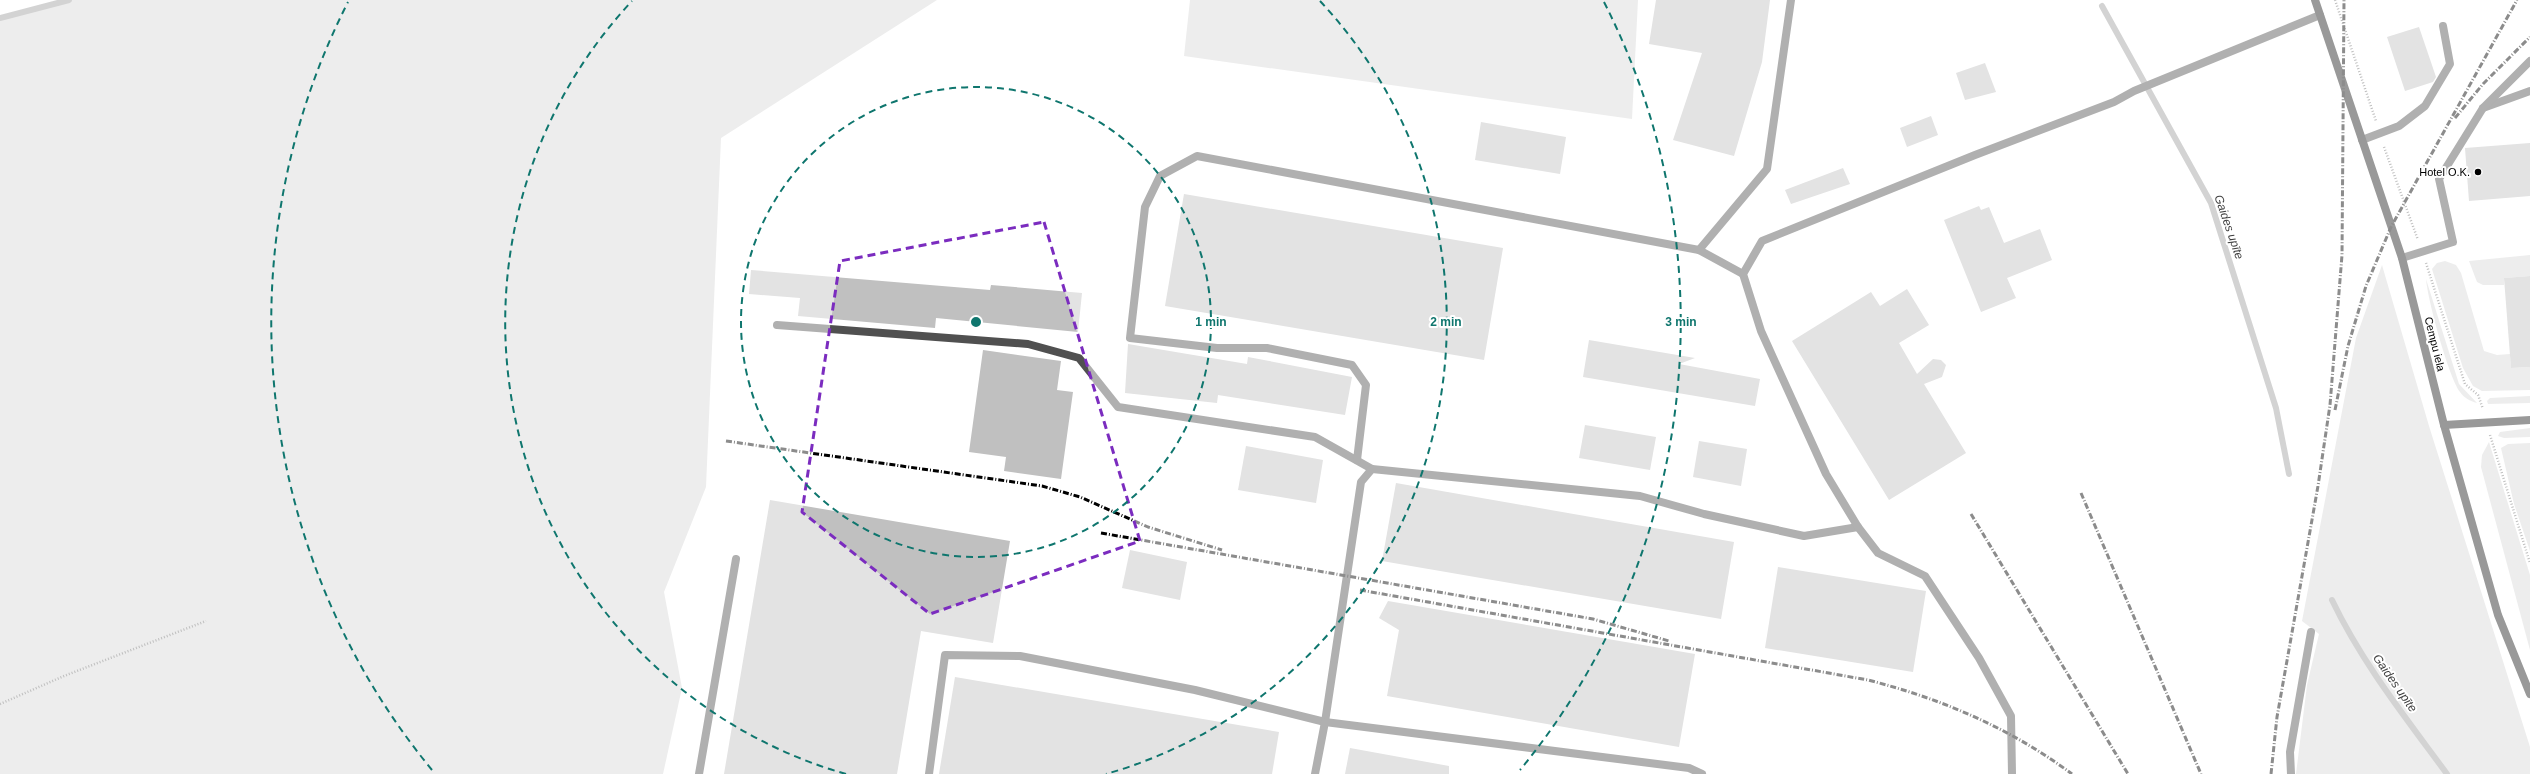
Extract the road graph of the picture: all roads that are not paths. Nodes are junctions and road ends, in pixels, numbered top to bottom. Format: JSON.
{"nodes":[{"id":1,"x":1791,"y":0,"type":"edge"},
{"id":2,"x":2315,"y":0,"type":"edge"},
{"id":3,"x":2320,"y":15,"type":"junction"},
{"id":4,"x":2443,"y":26,"type":"dead end"},
{"id":5,"x":2530,"y":61,"type":"edge"},
{"id":6,"x":2530,"y":91,"type":"edge"},
{"id":7,"x":2484,"y":108,"type":"junction"},
{"id":8,"x":2362,"y":140,"type":"junction"},
{"id":9,"x":1699,"y":250,"type":"junction"},
{"id":10,"x":2402,"y":258,"type":"junction"},
{"id":11,"x":1743,"y":274,"type":"junction"},
{"id":12,"x":777,"y":325,"type":"dead end"},
{"id":13,"x":2530,"y":420,"type":"edge"},
{"id":14,"x":2444,"y":425,"type":"junction"},
{"id":15,"x":1357,"y":460,"type":"junction"},
{"id":16,"x":1372,"y":469,"type":"junction"},
{"id":17,"x":1858,"y":527,"type":"junction"},
{"id":18,"x":736,"y":559,"type":"dead end"},
{"id":19,"x":2311,"y":632,"type":"dead end"},
{"id":20,"x":2530,"y":694,"type":"edge"},
{"id":21,"x":1325,"y":722,"type":"junction"},
{"id":22,"x":699,"y":774,"type":"edge"},
{"id":23,"x":929,"y":774,"type":"edge"},
{"id":24,"x":1315,"y":774,"type":"edge"},
{"id":25,"x":1702,"y":774,"type":"edge"},
{"id":26,"x":2012,"y":774,"type":"edge"},
{"id":27,"x":2290,"y":774,"type":"edge"}],
"edges":[{"from":1,"to":9,"type":"street"},
{"from":2,"to":3,"type":"main road","name":"Cempu iela"},
{"from":3,"to":8,"type":"main road","name":"Cempu iela"},
{"from":3,"to":11,"type":"street"},
{"from":4,"to":8,"type":"street"},
{"from":5,"to":7,"type":"street"},
{"from":6,"to":7,"type":"street"},
{"from":7,"to":10,"type":"street"},
{"from":8,"to":10,"type":"main road","name":"Cempu iela"},
{"from":9,"to":11,"type":"street"},
{"from":9,"to":15,"type":"street"},
{"from":10,"to":14,"type":"main road","name":"Cempu iela"},
{"from":11,"to":17,"type":"street"},
{"from":12,"to":15,"type":"street"},
{"from":13,"to":14,"type":"main road"},
{"from":14,"to":20,"type":"main road","name":"Cempu iela"},
{"from":15,"to":16,"type":"street"},
{"from":16,"to":17,"type":"street"},
{"from":16,"to":21,"type":"street"},
{"from":17,"to":26,"type":"street"},
{"from":18,"to":22,"type":"street"},
{"from":19,"to":27,"type":"street"},
{"from":21,"to":23,"type":"street"},
{"from":21,"to":24,"type":"street"},
{"from":21,"to":25,"type":"street"}]}
